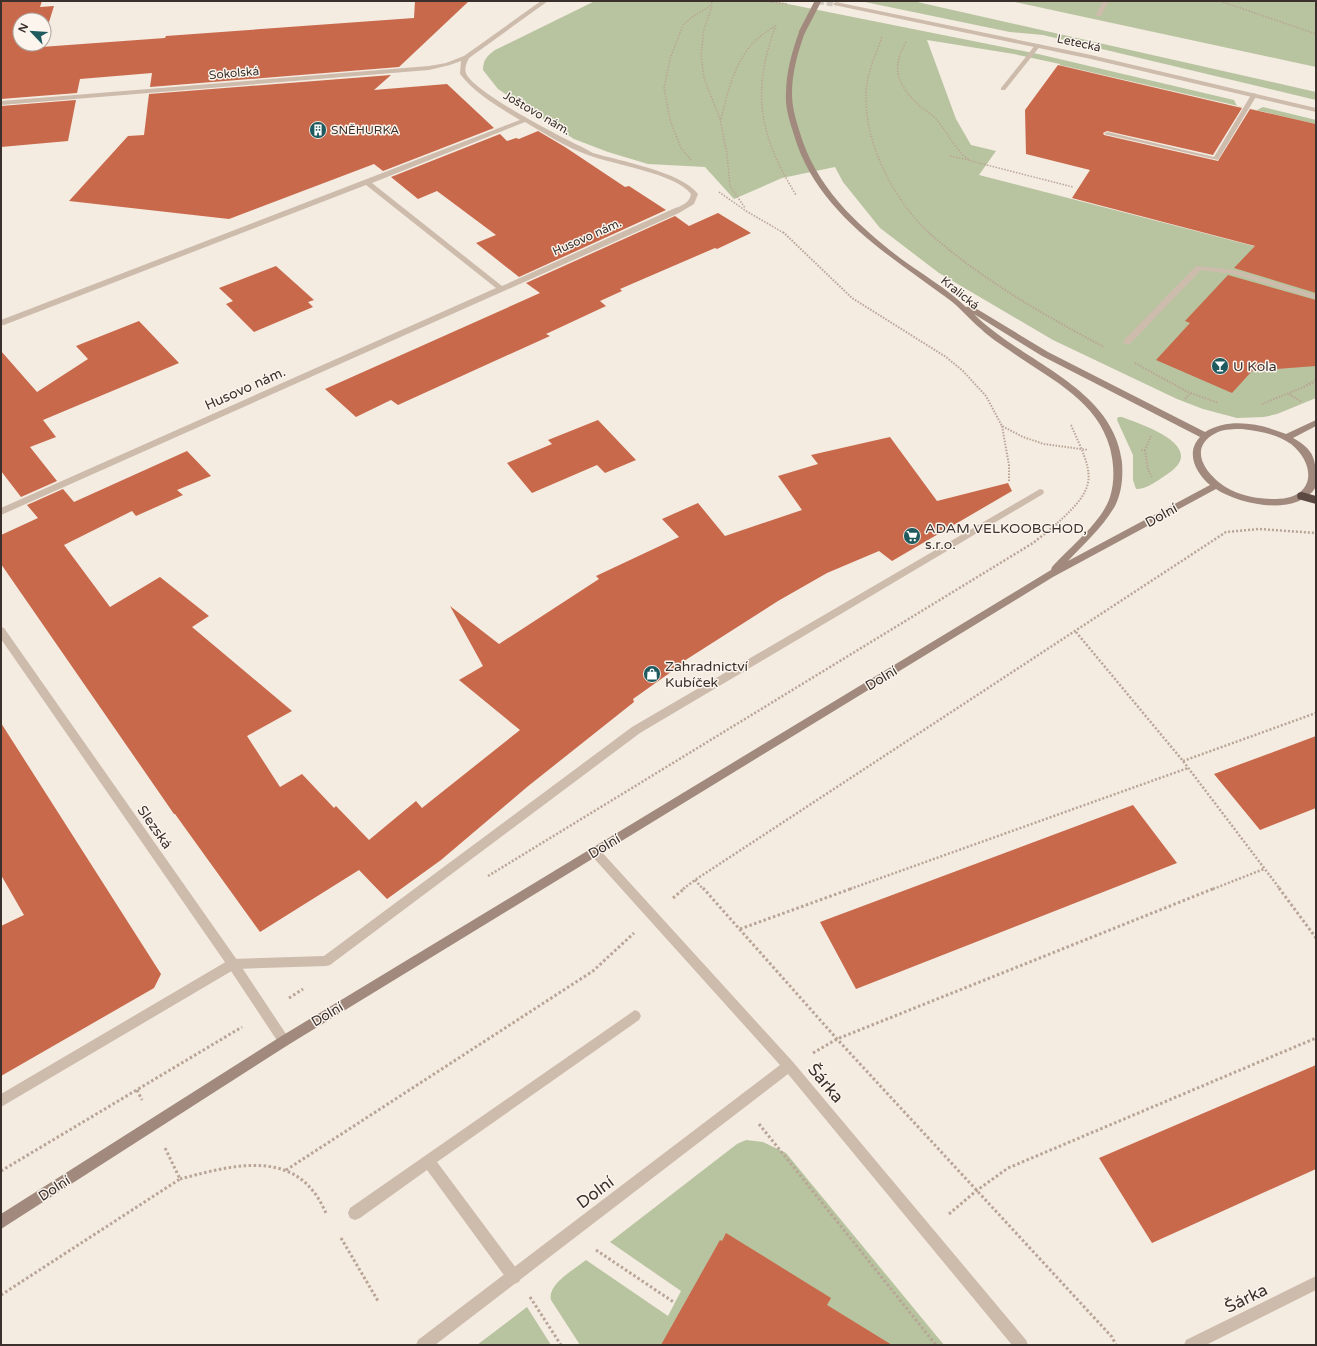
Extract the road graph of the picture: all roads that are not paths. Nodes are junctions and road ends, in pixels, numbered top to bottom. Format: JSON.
{"nodes":[{"id":1,"x":545,"y":1,"type":"edge"},
{"id":2,"x":818,"y":1,"type":"edge"},
{"id":3,"x":1106,"y":1,"type":"edge"},
{"id":4,"x":836,"y":4,"type":"dead end"},
{"id":5,"x":1099,"y":15,"type":"dead end"},
{"id":6,"x":1038,"y":45,"type":"junction"},
{"id":7,"x":466,"y":57,"type":"junction"},
{"id":8,"x":1003,"y":89,"type":"dead end"},
{"id":9,"x":1254,"y":95,"type":"junction"},
{"id":10,"x":1,"y":103,"type":"edge"},
{"id":11,"x":1316,"y":110,"type":"edge"},
{"id":12,"x":525,"y":120,"type":"junction"},
{"id":13,"x":1108,"y":134,"type":"dead end"},
{"id":14,"x":367,"y":182,"type":"junction"},
{"id":15,"x":684,"y":208,"type":"joint"},
{"id":16,"x":500,"y":288,"type":"junction"},
{"id":17,"x":948,"y":295,"type":"junction"},
{"id":18,"x":1316,"y":297,"type":"edge"},
{"id":19,"x":1,"y":322,"type":"edge"},
{"id":20,"x":1127,"y":342,"type":"dead end"},
{"id":21,"x":1316,"y":422,"type":"edge"},
{"id":22,"x":1205,"y":436,"type":"junction"},
{"id":23,"x":1286,"y":438,"type":"junction"},
{"id":24,"x":1216,"y":485,"type":"junction"},
{"id":25,"x":1040,"y":492,"type":"dead end"},
{"id":26,"x":1302,"y":496,"type":"junction"},
{"id":27,"x":1316,"y":500,"type":"edge"},
{"id":28,"x":1,"y":512,"type":"edge"},
{"id":29,"x":1050,"y":575,"type":"junction"},
{"id":30,"x":1,"y":631,"type":"edge"},
{"id":31,"x":595,"y":852,"type":"junction"},
{"id":32,"x":233,"y":964,"type":"junction"},
{"id":33,"x":635,"y":1016,"type":"dead end"},
{"id":34,"x":284,"y":1041,"type":"junction"},
{"id":35,"x":788,"y":1066,"type":"junction"},
{"id":36,"x":1,"y":1101,"type":"edge"},
{"id":37,"x":428,"y":1161,"type":"junction"},
{"id":38,"x":356,"y":1214,"type":"dead end"},
{"id":39,"x":1,"y":1222,"type":"edge"},
{"id":40,"x":514,"y":1277,"type":"junction"},
{"id":41,"x":1316,"y":1284,"type":"edge"},
{"id":42,"x":423,"y":1345,"type":"edge"},
{"id":43,"x":1020,"y":1345,"type":"edge"},
{"id":44,"x":1192,"y":1345,"type":"edge"}],
"edges":[{"from":1,"to":7,"type":"street"},
{"from":2,"to":17,"type":"main road","name":"Kralická","bridge":true},
{"from":3,"to":5,"type":"street"},
{"from":4,"to":6,"type":"street","name":"Letecká"},
{"from":6,"to":8,"type":"street"},
{"from":6,"to":9,"type":"street","name":"Letecká"},
{"from":7,"to":10,"type":"street","name":"Sokolská"},
{"from":7,"to":12,"type":"street","name":"Joštovo nám."},
{"from":9,"to":11,"type":"street","name":"Letecká"},
{"from":9,"to":13,"type":"street"},
{"from":12,"to":14,"type":"street"},
{"from":12,"to":15,"type":"street","name":"Joštovo nám."},
{"from":14,"to":16,"type":"street"},
{"from":14,"to":19,"type":"street"},
{"from":15,"to":16,"type":"street","name":"Husovo nám."},
{"from":16,"to":28,"type":"street","name":"Husovo nám."},
{"from":17,"to":22,"type":"main road"},
{"from":17,"to":29,"type":"main road","name":"Kralická"},
{"from":18,"to":20,"type":"street"},
{"from":21,"to":23,"type":"main road"},
{"from":22,"to":23,"type":"main road"},
{"from":22,"to":24,"type":"main road"},
{"from":23,"to":26,"type":"main road"},
{"from":24,"to":26,"type":"main road"},
{"from":24,"to":29,"type":"main road","name":"Dolní"},
{"from":25,"to":32,"type":"street"},
{"from":26,"to":27,"type":"highway"},
{"from":29,"to":31,"type":"main road","name":"Dolní"},
{"from":30,"to":32,"type":"street","name":"Slezská"},
{"from":31,"to":34,"type":"main road","name":"Dolní"},
{"from":31,"to":35,"type":"street","name":"Šárka"},
{"from":32,"to":34,"type":"street","name":"Slezská"},
{"from":32,"to":36,"type":"street"},
{"from":33,"to":37,"type":"street"},
{"from":34,"to":39,"type":"main road","name":"Dolní"},
{"from":35,"to":40,"type":"street","name":"Dolní"},
{"from":35,"to":43,"type":"street","name":"Šárka"},
{"from":37,"to":38,"type":"street"},
{"from":37,"to":40,"type":"street"},
{"from":40,"to":42,"type":"street","name":"Dolní"},
{"from":41,"to":44,"type":"street","name":"Šárka"}]}
